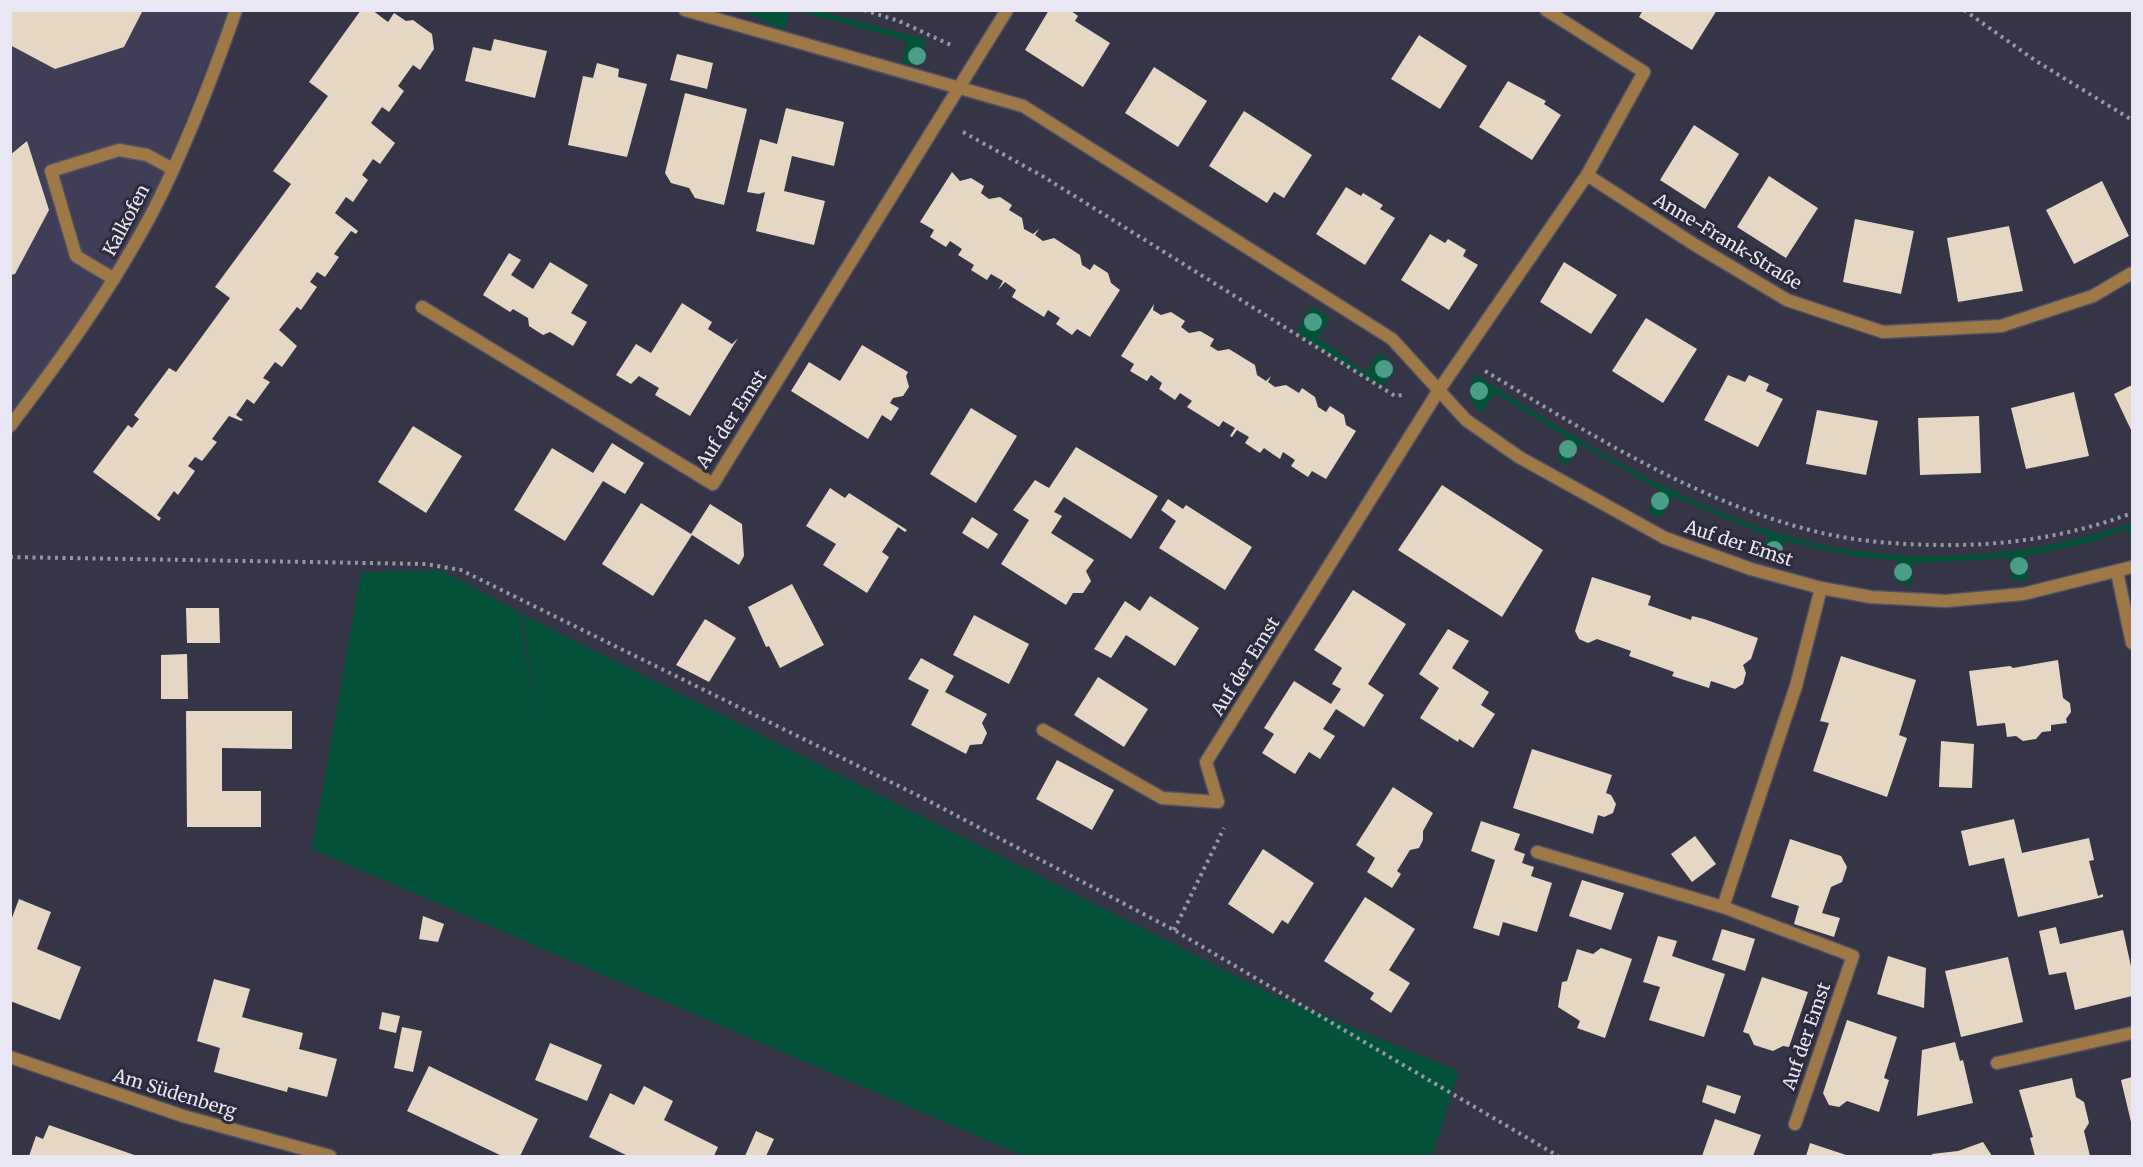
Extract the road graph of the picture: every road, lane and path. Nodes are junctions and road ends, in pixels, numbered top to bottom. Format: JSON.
{"nodes":[{"id":1,"x":236,"y":10,"type":"edge"},
{"id":2,"x":685,"y":10,"type":"edge"},
{"id":3,"x":864,"y":10,"type":"edge"},
{"id":4,"x":1007,"y":10,"type":"edge"},
{"id":5,"x":1546,"y":10,"type":"edge"},
{"id":6,"x":1964,"y":10,"type":"edge"},
{"id":7,"x":978,"y":58,"type":"junction"},
{"id":8,"x":961,"y":88,"type":"junction"},
{"id":9,"x":940,"y":119,"type":"junction"},
{"id":10,"x":2133,"y":120,"type":"edge"},
{"id":11,"x":173,"y":169,"type":"junction"},
{"id":12,"x":1587,"y":175,"type":"junction"},
{"id":13,"x":2133,"y":273,"type":"edge"},
{"id":14,"x":114,"y":279,"type":"junction"},
{"id":15,"x":422,"y":307,"type":"dead end"},
{"id":16,"x":1461,"y":356,"type":"junction"},
{"id":17,"x":1439,"y":390,"type":"junction"},
{"id":18,"x":10,"y":426,"type":"edge"},
{"id":19,"x":2133,"y":513,"type":"edge"},
{"id":20,"x":10,"y":557,"type":"edge"},
{"id":21,"x":2133,"y":567,"type":"edge"},
{"id":22,"x":2117,"y":572,"type":"junction"},
{"id":23,"x":1821,"y":588,"type":"junction"},
{"id":24,"x":2133,"y":643,"type":"edge"},
{"id":25,"x":1043,"y":730,"type":"dead end"},
{"id":26,"x":1218,"y":802,"type":"junction"},
{"id":27,"x":1537,"y":852,"type":"dead end"},
{"id":28,"x":1723,"y":907,"type":"junction"},
{"id":29,"x":1174,"y":930,"type":"junction"},
{"id":30,"x":2133,"y":1033,"type":"edge"},
{"id":31,"x":10,"y":1058,"type":"edge"},
{"id":32,"x":1997,"y":1062,"type":"dead end"},
{"id":33,"x":1795,"y":1124,"type":"dead end"},
{"id":34,"x":330,"y":1156,"type":"edge"},
{"id":35,"x":1558,"y":1156,"type":"edge"}],
"edges":[{"from":1,"to":11,"type":"street","name":"Kalkofen"},
{"from":2,"to":8,"type":"street","name":"Auf der Emst"},
{"from":3,"to":7,"type":"path"},
{"from":4,"to":7,"type":"street"},
{"from":5,"to":12,"type":"street"},
{"from":6,"to":10,"type":"path"},
{"from":7,"to":8,"type":"street"},
{"from":8,"to":9,"type":"street","name":"Auf der Emst"},
{"from":8,"to":17,"type":"street","name":"Auf der Emst"},
{"from":9,"to":15,"type":"street","name":"Auf der Emst"},
{"from":9,"to":17,"type":"path"},
{"from":11,"to":14,"type":"street","name":"Kalkofen"},
{"from":11,"to":14,"type":"street"},
{"from":12,"to":13,"type":"street","name":"Anne-Frank-Straße"},
{"from":12,"to":16,"type":"street"},
{"from":14,"to":18,"type":"street","name":"Kalkofen"},
{"from":16,"to":17,"type":"street"},
{"from":16,"to":19,"type":"path"},
{"from":17,"to":23,"type":"street","name":"Auf der Emst"},
{"from":17,"to":26,"type":"street","name":"Auf der Emst"},
{"from":20,"to":29,"type":"path"},
{"from":21,"to":22,"type":"street","name":"Auf der Emst"},
{"from":22,"to":23,"type":"street","name":"Auf der Emst"},
{"from":22,"to":24,"type":"street"},
{"from":23,"to":28,"type":"street"},
{"from":25,"to":26,"type":"street"},
{"from":26,"to":29,"type":"path"},
{"from":27,"to":28,"type":"street","name":"Auf der Emst"},
{"from":28,"to":33,"type":"street","name":"Auf der Emst"},
{"from":29,"to":35,"type":"path"},
{"from":30,"to":32,"type":"street"},
{"from":31,"to":34,"type":"street","name":"Am Südenberg"}]}
